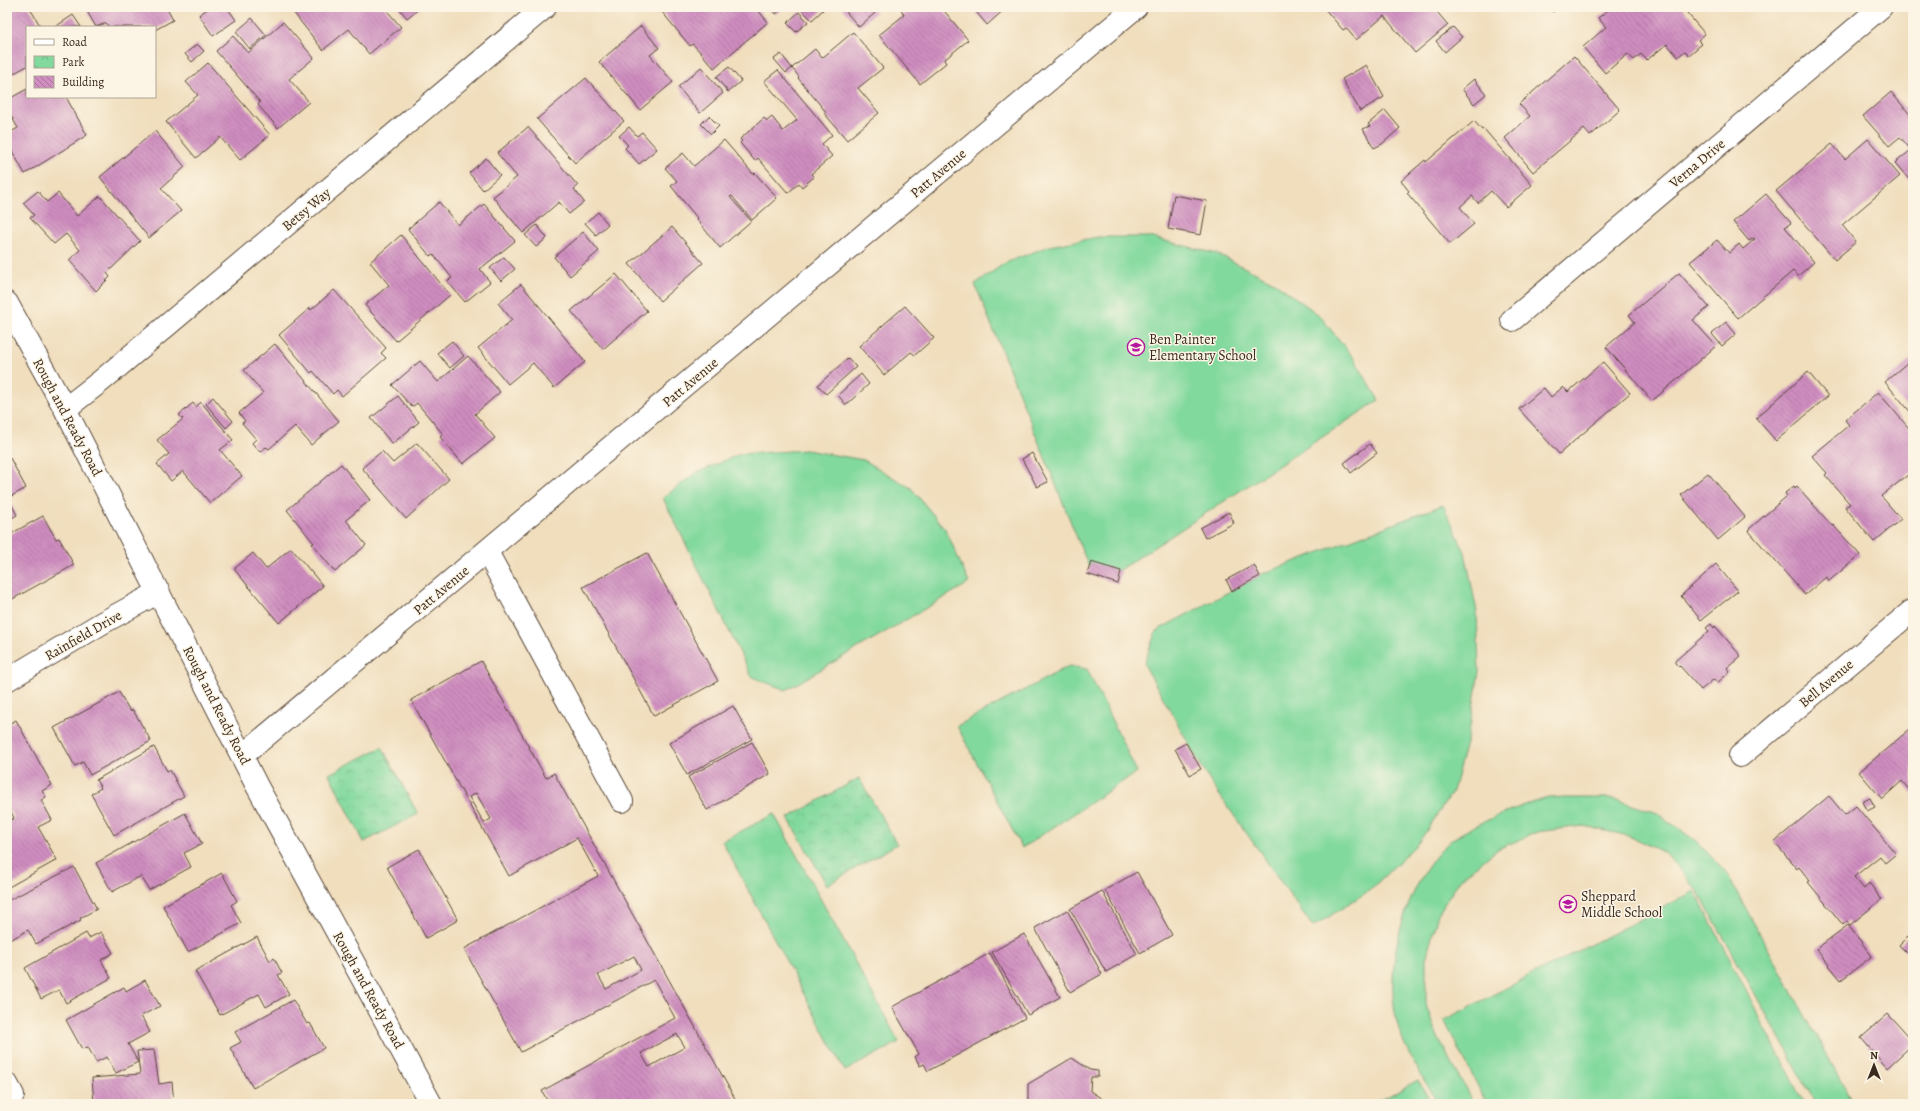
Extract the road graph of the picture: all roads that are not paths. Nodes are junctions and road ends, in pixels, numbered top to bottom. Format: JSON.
{"nodes":[{"id":1,"x":545,"y":7,"type":"edge"},
{"id":2,"x":1136,"y":7,"type":"edge"},
{"id":3,"x":1881,"y":7,"type":"edge"},
{"id":4,"x":7,"y":303,"type":"edge"},
{"id":5,"x":1512,"y":320,"type":"dead end"},
{"id":6,"x":65,"y":408,"type":"junction"},
{"id":7,"x":487,"y":552,"type":"junction"},
{"id":8,"x":159,"y":592,"type":"junction"},
{"id":9,"x":1913,"y":610,"type":"edge"},
{"id":10,"x":7,"y":680,"type":"edge"},
{"id":11,"x":243,"y":755,"type":"junction"},
{"id":12,"x":1740,"y":756,"type":"dead end"},
{"id":13,"x":622,"y":801,"type":"dead end"},
{"id":14,"x":7,"y":1084,"type":"edge"},
{"id":15,"x":7,"y":1099,"type":"edge"},
{"id":16,"x":431,"y":1104,"type":"edge"}],
"edges":[{"from":1,"to":6,"type":"street","name":"Betsy Way"},
{"from":2,"to":7,"type":"street","name":"Patt Avenue"},
{"from":3,"to":5,"type":"street","name":"Verna Drive"},
{"from":4,"to":6,"type":"street","name":"Rough and Ready Road"},
{"from":6,"to":8,"type":"street","name":"Rough and Ready Road"},
{"from":7,"to":11,"type":"street","name":"Patt Avenue"},
{"from":7,"to":13,"type":"street"},
{"from":8,"to":10,"type":"street","name":"Rainfield Drive"},
{"from":8,"to":11,"type":"street","name":"Rough and Ready Road"},
{"from":9,"to":12,"type":"street","name":"Bell Avenue"},
{"from":11,"to":16,"type":"street","name":"Rough and Ready Road"},
{"from":14,"to":15,"type":"street"}]}
